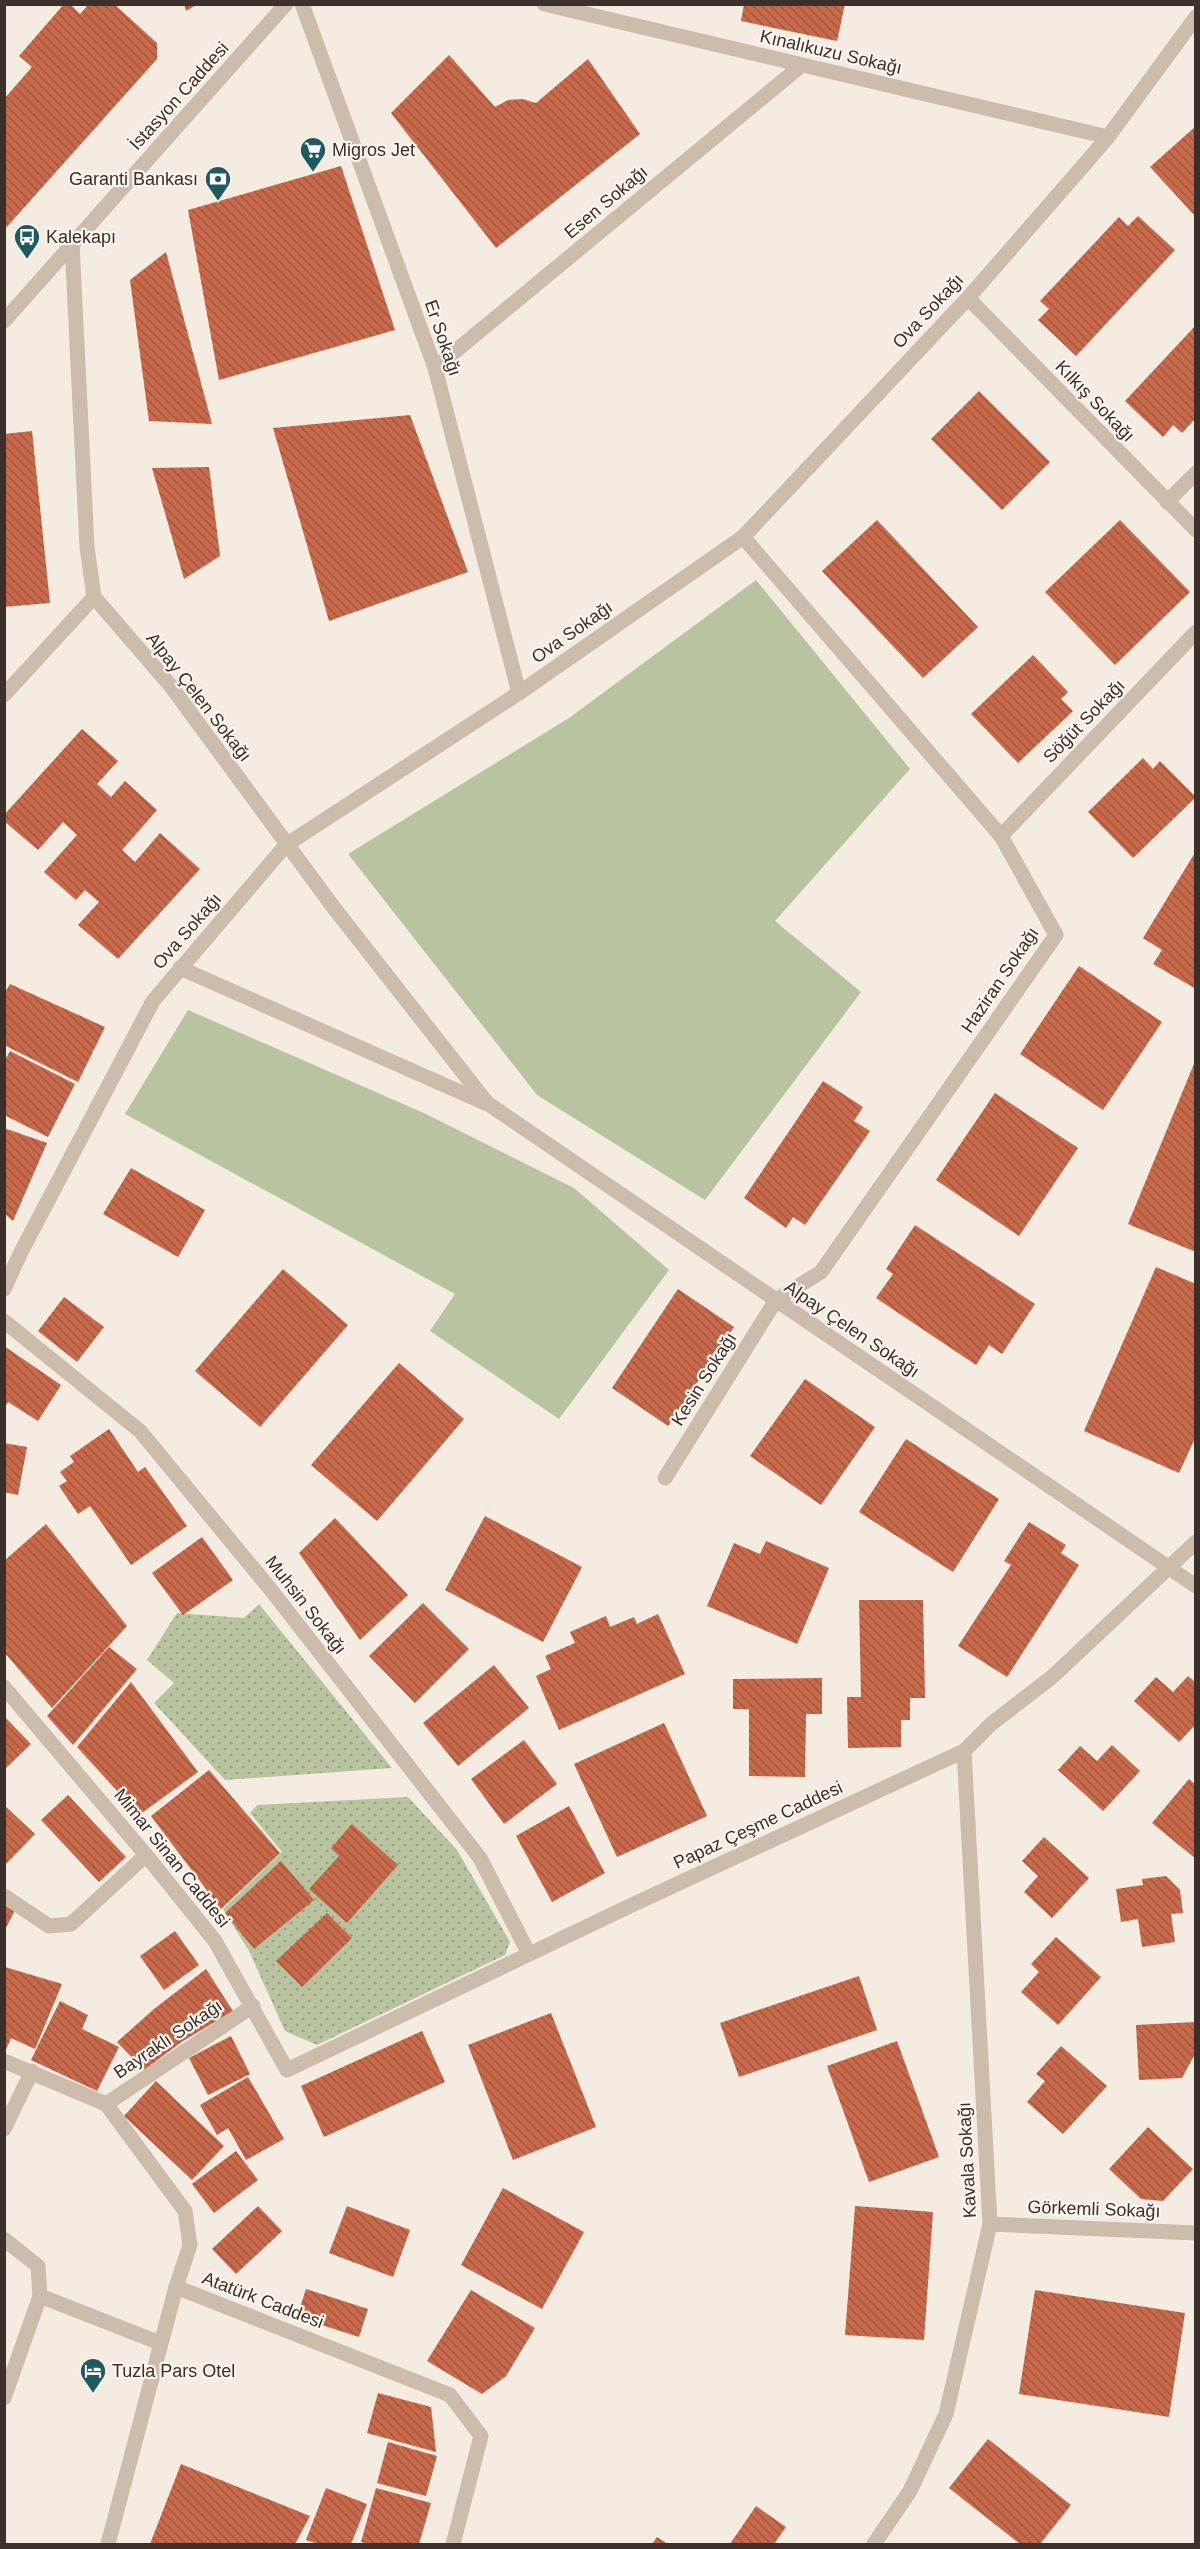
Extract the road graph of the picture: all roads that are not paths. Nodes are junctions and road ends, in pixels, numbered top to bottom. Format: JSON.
{"nodes":[{"id":1,"x":286,"y":4,"type":"edge"},
{"id":2,"x":302,"y":4,"type":"edge"},
{"id":3,"x":544,"y":4,"type":"edge"},
{"id":4,"x":1196,"y":17,"type":"edge"},
{"id":5,"x":802,"y":65,"type":"junction"},
{"id":6,"x":1108,"y":137,"type":"junction"},
{"id":7,"x":72,"y":243,"type":"junction"},
{"id":8,"x":968,"y":298,"type":"junction"},
{"id":9,"x":4,"y":321,"type":"edge"},
{"id":10,"x":435,"y":368,"type":"junction"},
{"id":11,"x":1196,"y":473,"type":"edge"},
{"id":12,"x":1167,"y":502,"type":"junction"},
{"id":13,"x":1196,"y":530,"type":"edge"},
{"id":14,"x":743,"y":537,"type":"junction"},
{"id":15,"x":94,"y":597,"type":"junction"},
{"id":16,"x":1196,"y":632,"type":"edge"},
{"id":17,"x":519,"y":693,"type":"junction"},
{"id":18,"x":4,"y":694,"type":"edge"},
{"id":19,"x":1001,"y":836,"type":"junction"},
{"id":20,"x":286,"y":845,"type":"junction"},
{"id":21,"x":180,"y":968,"type":"junction"},
{"id":22,"x":487,"y":1104,"type":"junction"},
{"id":23,"x":4,"y":1288,"type":"edge"},
{"id":24,"x":776,"y":1300,"type":"junction"},
{"id":25,"x":4,"y":1321,"type":"edge"},
{"id":26,"x":665,"y":1478,"type":"dead end"},
{"id":27,"x":1196,"y":1542,"type":"edge"},
{"id":28,"x":1167,"y":1567,"type":"junction"},
{"id":29,"x":1196,"y":1586,"type":"edge"},
{"id":30,"x":4,"y":1687,"type":"edge"},
{"id":31,"x":964,"y":1751,"type":"junction"},
{"id":32,"x":146,"y":1855,"type":"junction"},
{"id":33,"x":4,"y":1896,"type":"edge"},
{"id":34,"x":529,"y":1954,"type":"junction"},
{"id":35,"x":252,"y":2006,"type":"junction"},
{"id":36,"x":4,"y":2061,"type":"edge"},
{"id":37,"x":287,"y":2070,"type":"joint"},
{"id":38,"x":32,"y":2072,"type":"junction"},
{"id":39,"x":106,"y":2104,"type":"junction"},
{"id":40,"x":4,"y":2129,"type":"edge"},
{"id":41,"x":990,"y":2224,"type":"junction"},
{"id":42,"x":1196,"y":2233,"type":"edge"},
{"id":43,"x":4,"y":2239,"type":"edge"},
{"id":44,"x":176,"y":2287,"type":"junction"},
{"id":45,"x":40,"y":2296,"type":"junction"},
{"id":46,"x":160,"y":2343,"type":"junction"},
{"id":47,"x":8,"y":2380,"type":"edge"},
{"id":48,"x":4,"y":2398,"type":"edge"},
{"id":49,"x":108,"y":2544,"type":"edge"},
{"id":50,"x":453,"y":2544,"type":"edge"},
{"id":51,"x":874,"y":2544,"type":"edge"}],
"edges":[{"from":1,"to":7,"type":"street","name":"İstasyon Caddesi"},
{"from":2,"to":10,"type":"street","name":"Er Sokağı"},
{"from":3,"to":5,"type":"street","name":"Kınalıkuzu Sokağı"},
{"from":4,"to":6,"type":"street","name":"Ova Sokağı"},
{"from":5,"to":6,"type":"street","name":"Kınalıkuzu Sokağı"},
{"from":5,"to":10,"type":"street","name":"Esen Sokağı"},
{"from":6,"to":8,"type":"street","name":"Ova Sokağı"},
{"from":7,"to":9,"type":"street","name":"İstasyon Caddesi"},
{"from":7,"to":15,"type":"street"},
{"from":8,"to":12,"type":"street","name":"Kılkış Sokağı"},
{"from":8,"to":14,"type":"street","name":"Ova Sokağı"},
{"from":10,"to":17,"type":"street","name":"Er Sokağı"},
{"from":11,"to":12,"type":"street"},
{"from":12,"to":13,"type":"street","name":"Kılkış Sokağı"},
{"from":14,"to":17,"type":"street","name":"Ova Sokağı"},
{"from":14,"to":19,"type":"street","name":"Haziran Sokağı"},
{"from":15,"to":18,"type":"street"},
{"from":15,"to":20,"type":"street","name":"Alpay Çelen Sokağı"},
{"from":16,"to":19,"type":"street","name":"Söğüt Sokağı"},
{"from":17,"to":20,"type":"street","name":"Ova Sokağı"},
{"from":19,"to":24,"type":"street","name":"Haziran Sokağı"},
{"from":20,"to":21,"type":"street","name":"Ova Sokağı"},
{"from":20,"to":22,"type":"street","name":"Alpay Çelen Sokağı"},
{"from":21,"to":22,"type":"street","name":"Alpay Çelen Sokağı"},
{"from":21,"to":23,"type":"street","name":"Ova Sokağı"},
{"from":22,"to":24,"type":"street","name":"Alpay Çelen Sokağı"},
{"from":24,"to":26,"type":"street","name":"Kesin Sokağı"},
{"from":24,"to":28,"type":"street","name":"Alpay Çelen Sokağı"},
{"from":25,"to":34,"type":"street","name":"Muhsin Sokağı"},
{"from":27,"to":28,"type":"street","name":"Papaz Çeşme Caddesi"},
{"from":28,"to":29,"type":"street","name":"Alpay Çelen Sokağı"},
{"from":28,"to":31,"type":"street","name":"Papaz Çeşme Caddesi"},
{"from":30,"to":32,"type":"street","name":"Mimar Sinan Caddesi"},
{"from":31,"to":34,"type":"street","name":"Papaz Çeşme Caddesi"},
{"from":31,"to":41,"type":"street","name":"Kavala Sokağı"},
{"from":32,"to":33,"type":"street"},
{"from":32,"to":35,"type":"street","name":"Mimar Sinan Caddesi"},
{"from":34,"to":37,"type":"street","name":"Papaz Çeşme Caddesi"},
{"from":35,"to":37,"type":"street","name":"Mimar Sinan Caddesi"},
{"from":35,"to":39,"type":"street","name":"Bayraklı Sokağı"},
{"from":36,"to":38,"type":"street"},
{"from":38,"to":39,"type":"street"},
{"from":38,"to":40,"type":"street"},
{"from":39,"to":44,"type":"street","name":"Atatürk Caddesi"},
{"from":41,"to":42,"type":"street","name":"Görkemli Sokağı"},
{"from":41,"to":51,"type":"street","name":"Kavala Sokağı"},
{"from":43,"to":45,"type":"street"},
{"from":44,"to":46,"type":"street"},
{"from":44,"to":50,"type":"street","name":"Atatürk Caddesi"},
{"from":45,"to":46,"type":"street"},
{"from":45,"to":47,"type":"street"},
{"from":46,"to":49,"type":"street"},
{"from":47,"to":48,"type":"street"}]}
